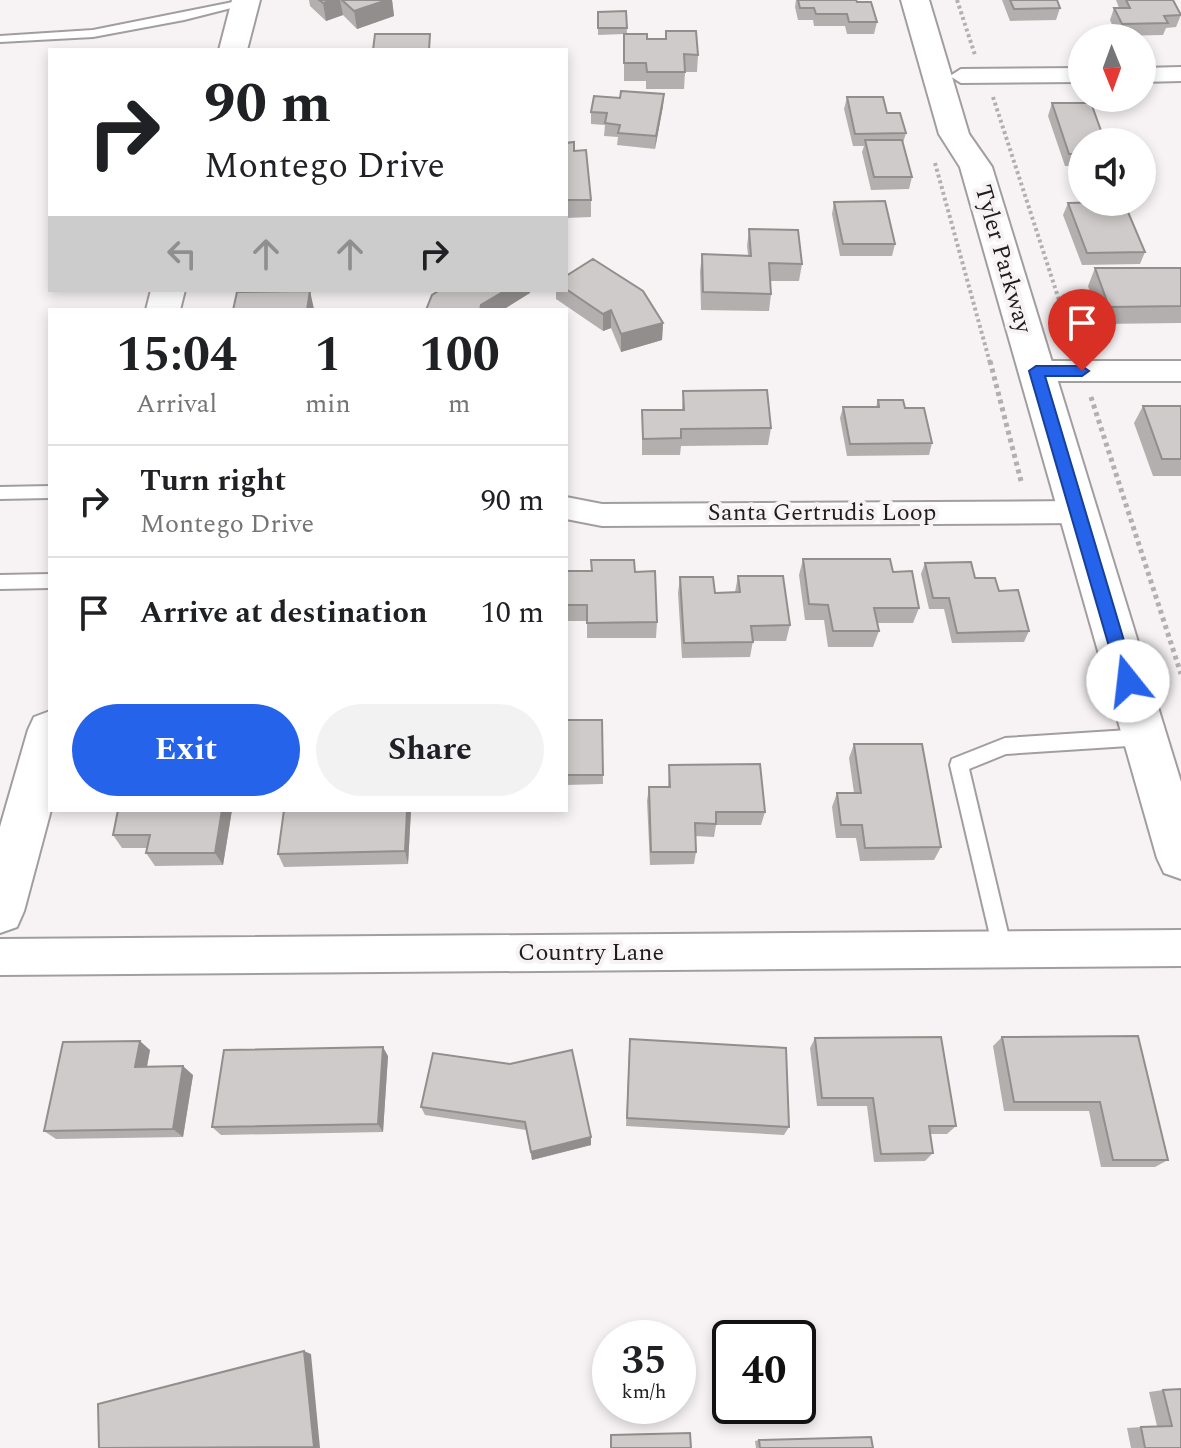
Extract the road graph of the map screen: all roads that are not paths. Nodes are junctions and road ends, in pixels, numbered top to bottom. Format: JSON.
{"nodes":[{"id":1,"x":915,"y":0,"type":"edge"},
{"id":2,"x":938,"y":0,"type":"edge"},
{"id":3,"x":246,"y":1,"type":"edge"},
{"id":4,"x":0,"y":39,"type":"edge"},
{"id":5,"x":234,"y":48,"type":"edge"},
{"id":6,"x":1181,"y":74,"type":"edge"},
{"id":7,"x":1068,"y":75,"type":"edge"},
{"id":8,"x":1156,"y":75,"type":"edge"},
{"id":9,"x":972,"y":76,"type":"junction"},
{"id":10,"x":976,"y":167,"type":"junction"},
{"id":11,"x":1036,"y":371,"type":"junction"},
{"id":12,"x":1181,"y":371,"type":"edge"},
{"id":13,"x":48,"y":492,"type":"edge"},
{"id":14,"x":0,"y":493,"type":"edge"},
{"id":15,"x":568,"y":508,"type":"edge"},
{"id":16,"x":1078,"y":512,"type":"junction"},
{"id":17,"x":48,"y":581,"type":"edge"},
{"id":18,"x":0,"y":582,"type":"edge"},
{"id":19,"x":48,"y":737,"type":"edge"},
{"id":20,"x":1144,"y":737,"type":"junction"},
{"id":21,"x":1181,"y":858,"type":"edge"},
{"id":22,"x":0,"y":911,"type":"edge"},
{"id":23,"x":1181,"y":948,"type":"edge"},
{"id":24,"x":1002,"y":950,"type":"junction"},
{"id":25,"x":0,"y":957,"type":"edge"}],
"edges":[{"from":1,"to":10,"type":"street","name":"Tyler Parkway"},
{"from":2,"to":9,"type":"street","name":"Tyler Parkway"},
{"from":3,"to":4,"type":"lane"},
{"from":3,"to":5,"type":"street"},
{"from":6,"to":8,"type":"street"},
{"from":7,"to":9,"type":"street"},
{"from":9,"to":10,"type":"street","name":"Tyler Parkway"},
{"from":10,"to":11,"type":"street","name":"Tyler Parkway"},
{"from":11,"to":12,"type":"street"},
{"from":11,"to":16,"type":"street","name":"Tyler Parkway"},
{"from":13,"to":14,"type":"lane"},
{"from":15,"to":16,"type":"street","name":"Santa Gertrudis Loop"},
{"from":16,"to":20,"type":"street","name":"Tyler Parkway"},
{"from":17,"to":18,"type":"lane"},
{"from":19,"to":22,"type":"street"},
{"from":20,"to":21,"type":"street","name":"Tyler Parkway"},
{"from":20,"to":24,"type":"lane"},
{"from":23,"to":24,"type":"street","name":"Country Lane"},
{"from":24,"to":25,"type":"street","name":"Country Lane"}]}
